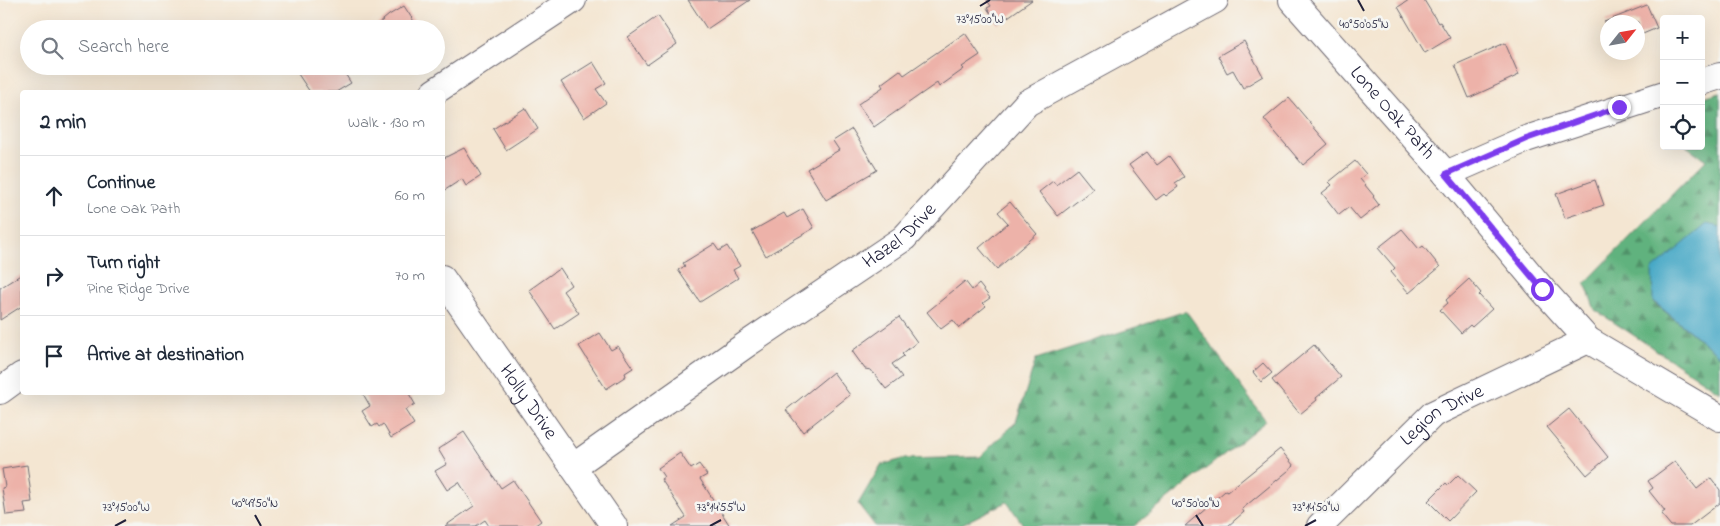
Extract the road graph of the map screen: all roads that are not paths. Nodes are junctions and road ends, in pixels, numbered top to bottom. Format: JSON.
{"nodes":[{"id":1,"x":573,"y":0,"type":"edge"},
{"id":2,"x":1215,"y":0,"type":"edge"},
{"id":3,"x":1292,"y":0,"type":"edge"},
{"id":4,"x":1720,"y":76,"type":"edge"},
{"id":5,"x":1705,"y":81,"type":"edge"},
{"id":6,"x":437,"y":90,"type":"edge"},
{"id":7,"x":1660,"y":95,"type":"edge"},
{"id":8,"x":1446,"y":174,"type":"junction"},
{"id":9,"x":445,"y":282,"type":"edge"},
{"id":10,"x":1588,"y":340,"type":"junction"},
{"id":11,"x":20,"y":376,"type":"edge"},
{"id":12,"x":0,"y":391,"type":"edge"},
{"id":13,"x":1720,"y":418,"type":"edge"},
{"id":14,"x":574,"y":466,"type":"junction"},
{"id":15,"x":614,"y":526,"type":"edge"},
{"id":16,"x":1320,"y":526,"type":"edge"}],
"edges":[{"from":1,"to":6,"type":"street"},
{"from":2,"to":14,"type":"street","name":"Hazel Drive"},
{"from":3,"to":8,"type":"street","name":"Lone Oak Path"},
{"from":4,"to":5,"type":"street"},
{"from":7,"to":8,"type":"street"},
{"from":8,"to":10,"type":"street","name":"Lone Oak Path"},
{"from":9,"to":14,"type":"street","name":"Holly Drive"},
{"from":10,"to":13,"type":"street","name":"Lone Oak Path"},
{"from":10,"to":16,"type":"street","name":"Legion Drive"},
{"from":11,"to":12,"type":"street"},
{"from":14,"to":15,"type":"street","name":"Holly Drive"}]}
